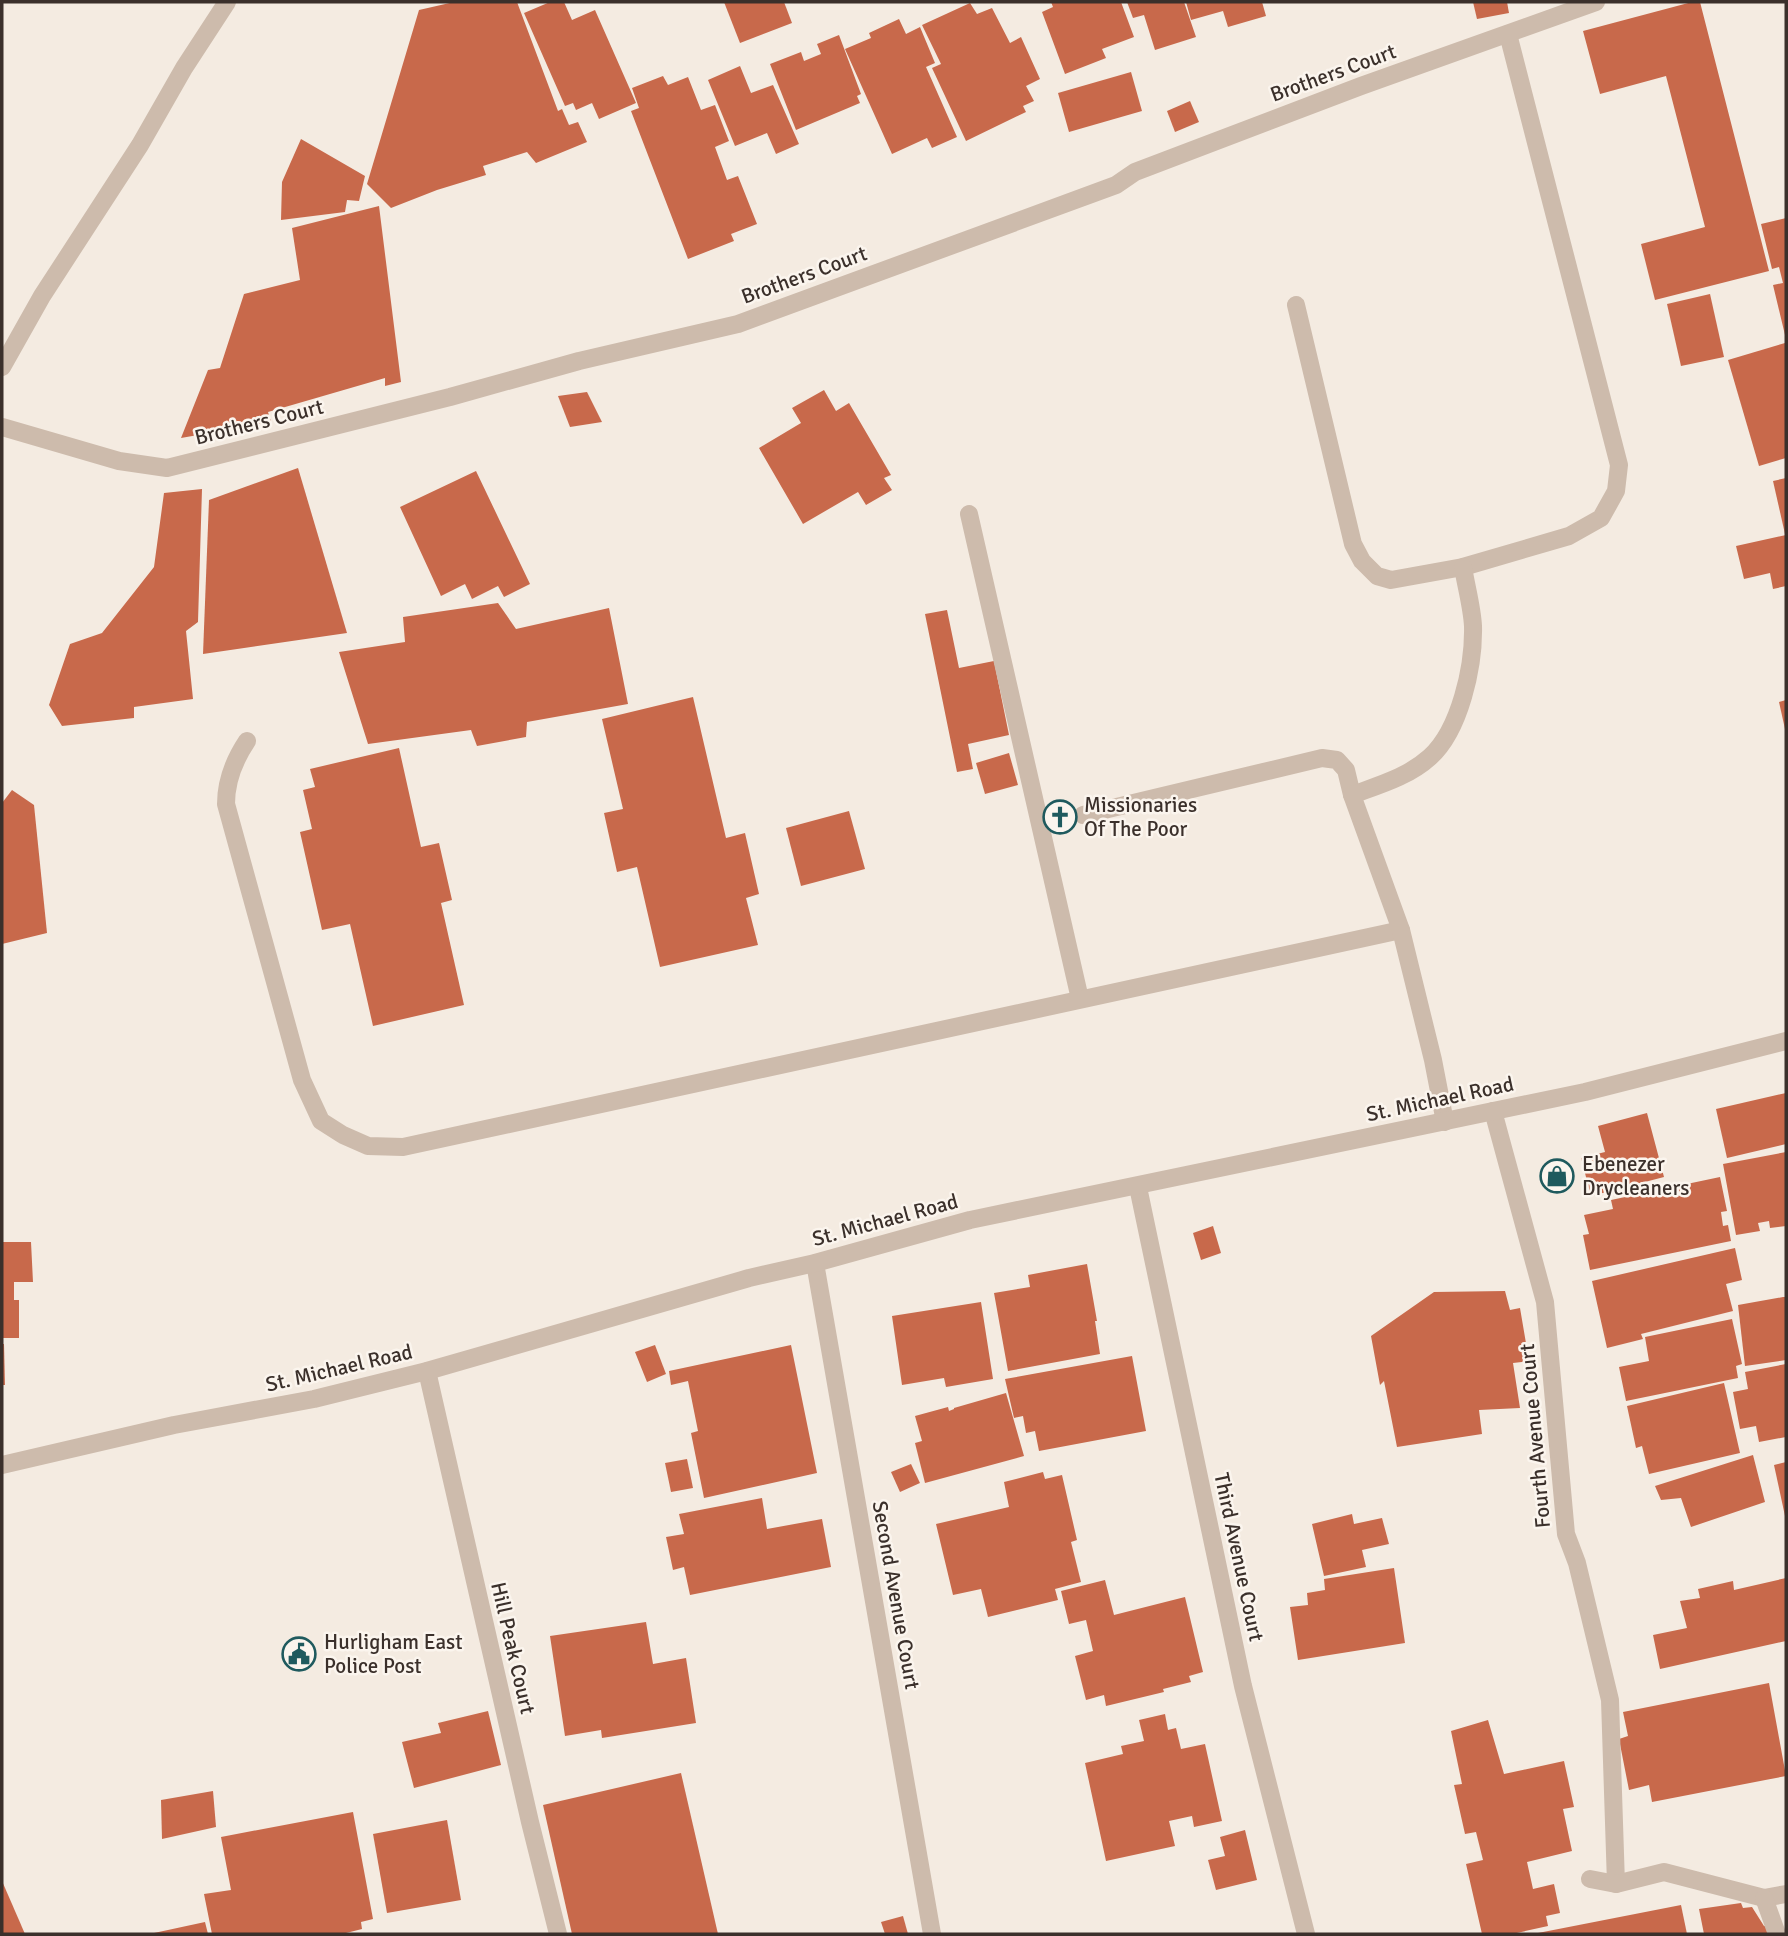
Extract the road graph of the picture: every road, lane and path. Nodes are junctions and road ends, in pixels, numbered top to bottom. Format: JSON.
{"nodes":[{"id":1,"x":227,"y":2,"type":"edge"},
{"id":2,"x":1596,"y":2,"type":"edge"},
{"id":3,"x":1508,"y":34,"type":"junction"},
{"id":4,"x":1296,"y":305,"type":"dead end"},
{"id":5,"x":2,"y":367,"type":"edge"},
{"id":6,"x":2,"y":428,"type":"edge"},
{"id":7,"x":968,"y":514,"type":"dead end"},
{"id":8,"x":1463,"y":567,"type":"junction"},
{"id":9,"x":247,"y":741,"type":"dead end"},
{"id":10,"x":1352,"y":795,"type":"junction"},
{"id":11,"x":1083,"y":815,"type":"dead end"},
{"id":12,"x":1401,"y":930,"type":"junction"},
{"id":13,"x":1080,"y":999,"type":"junction"},
{"id":14,"x":1786,"y":1041,"type":"edge"},
{"id":15,"x":1493,"y":1111,"type":"junction"},
{"id":16,"x":1445,"y":1122,"type":"junction"},
{"id":17,"x":1138,"y":1187,"type":"junction"},
{"id":18,"x":816,"y":1263,"type":"junction"},
{"id":19,"x":426,"y":1371,"type":"junction"},
{"id":20,"x":2,"y":1465,"type":"edge"},
{"id":21,"x":1590,"y":1879,"type":"dead end"},
{"id":22,"x":1616,"y":1884,"type":"junction"},
{"id":23,"x":1786,"y":1894,"type":"edge"},
{"id":24,"x":1764,"y":1898,"type":"junction"},
{"id":25,"x":558,"y":1934,"type":"edge"},
{"id":26,"x":932,"y":1934,"type":"edge"},
{"id":27,"x":1306,"y":1934,"type":"edge"},
{"id":28,"x":1777,"y":1934,"type":"edge"}],
"edges":[{"from":1,"to":5,"type":"street"},
{"from":2,"to":3,"type":"street","name":"Brothers Court"},
{"from":3,"to":6,"type":"street","name":"Brothers Court"},
{"from":3,"to":8,"type":"street"},
{"from":4,"to":8,"type":"street"},
{"from":7,"to":13,"type":"street"},
{"from":8,"to":10,"type":"street"},
{"from":9,"to":13,"type":"street"},
{"from":10,"to":11,"type":"street"},
{"from":10,"to":12,"type":"street"},
{"from":12,"to":13,"type":"street"},
{"from":12,"to":16,"type":"street"},
{"from":14,"to":15,"type":"street","name":"St. Michael Road"},
{"from":15,"to":16,"type":"street","name":"St. Michael Road"},
{"from":15,"to":22,"type":"street","name":"Fourth Avenue Court"},
{"from":16,"to":17,"type":"street","name":"St. Michael Road"},
{"from":17,"to":18,"type":"street","name":"St. Michael Road"},
{"from":17,"to":27,"type":"street","name":"Third Avenue Court"},
{"from":18,"to":19,"type":"street","name":"St. Michael Road"},
{"from":18,"to":26,"type":"street","name":"Second Avenue Court"},
{"from":19,"to":20,"type":"street","name":"St. Michael Road"},
{"from":19,"to":25,"type":"street","name":"Hill Peak Court"},
{"from":21,"to":22,"type":"street"},
{"from":22,"to":24,"type":"street"},
{"from":23,"to":24,"type":"street"},
{"from":24,"to":28,"type":"street"}]}
